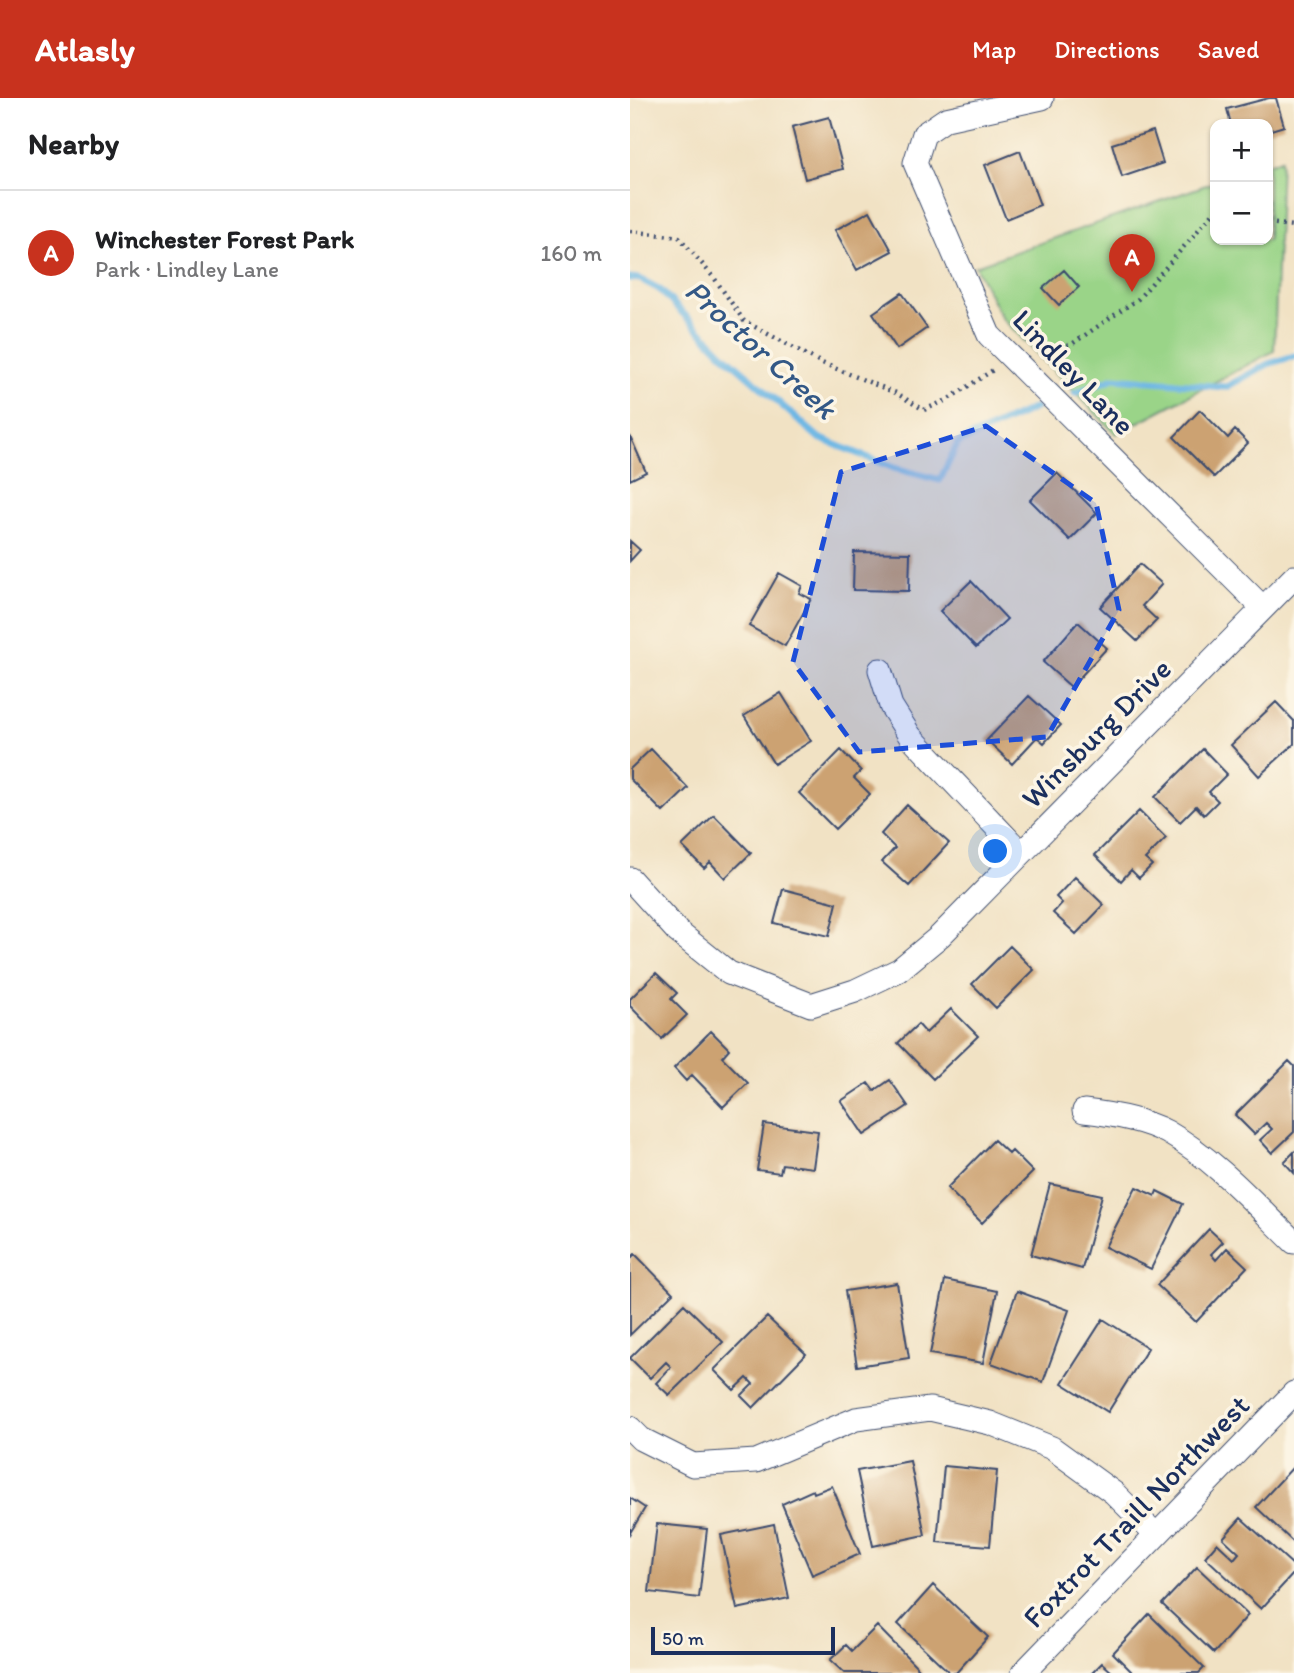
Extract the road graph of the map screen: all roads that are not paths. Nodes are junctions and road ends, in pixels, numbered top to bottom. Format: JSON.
{"nodes":[{"id":1,"x":1042,"y":98,"type":"edge"},
{"id":2,"x":1294,"y":577,"type":"edge"},
{"id":3,"x":1263,"y":608,"type":"junction"},
{"id":4,"x":880,"y":670,"type":"dead end"},
{"id":5,"x":1021,"y":853,"type":"junction"},
{"id":6,"x":630,"y":879,"type":"edge"},
{"id":7,"x":1084,"y":1111,"type":"dead end"},
{"id":8,"x":1294,"y":1242,"type":"edge"},
{"id":9,"x":1294,"y":1393,"type":"edge"},
{"id":10,"x":630,"y":1427,"type":"edge"},
{"id":11,"x":1156,"y":1535,"type":"junction"},
{"id":12,"x":1023,"y":1673,"type":"edge"}],
"edges":[{"from":1,"to":3,"type":"street","name":"Lindley Lane"},
{"from":2,"to":3,"type":"street","name":"Winsburg Drive"},
{"from":3,"to":5,"type":"street","name":"Winsburg Drive"},
{"from":4,"to":5,"type":"street"},
{"from":5,"to":6,"type":"street","name":"Winsburg Drive"},
{"from":7,"to":8,"type":"street"},
{"from":9,"to":11,"type":"street","name":"Foxtrot Traill Northwest"},
{"from":10,"to":11,"type":"street"},
{"from":11,"to":12,"type":"street","name":"Foxtrot Traill Northwest"}]}
